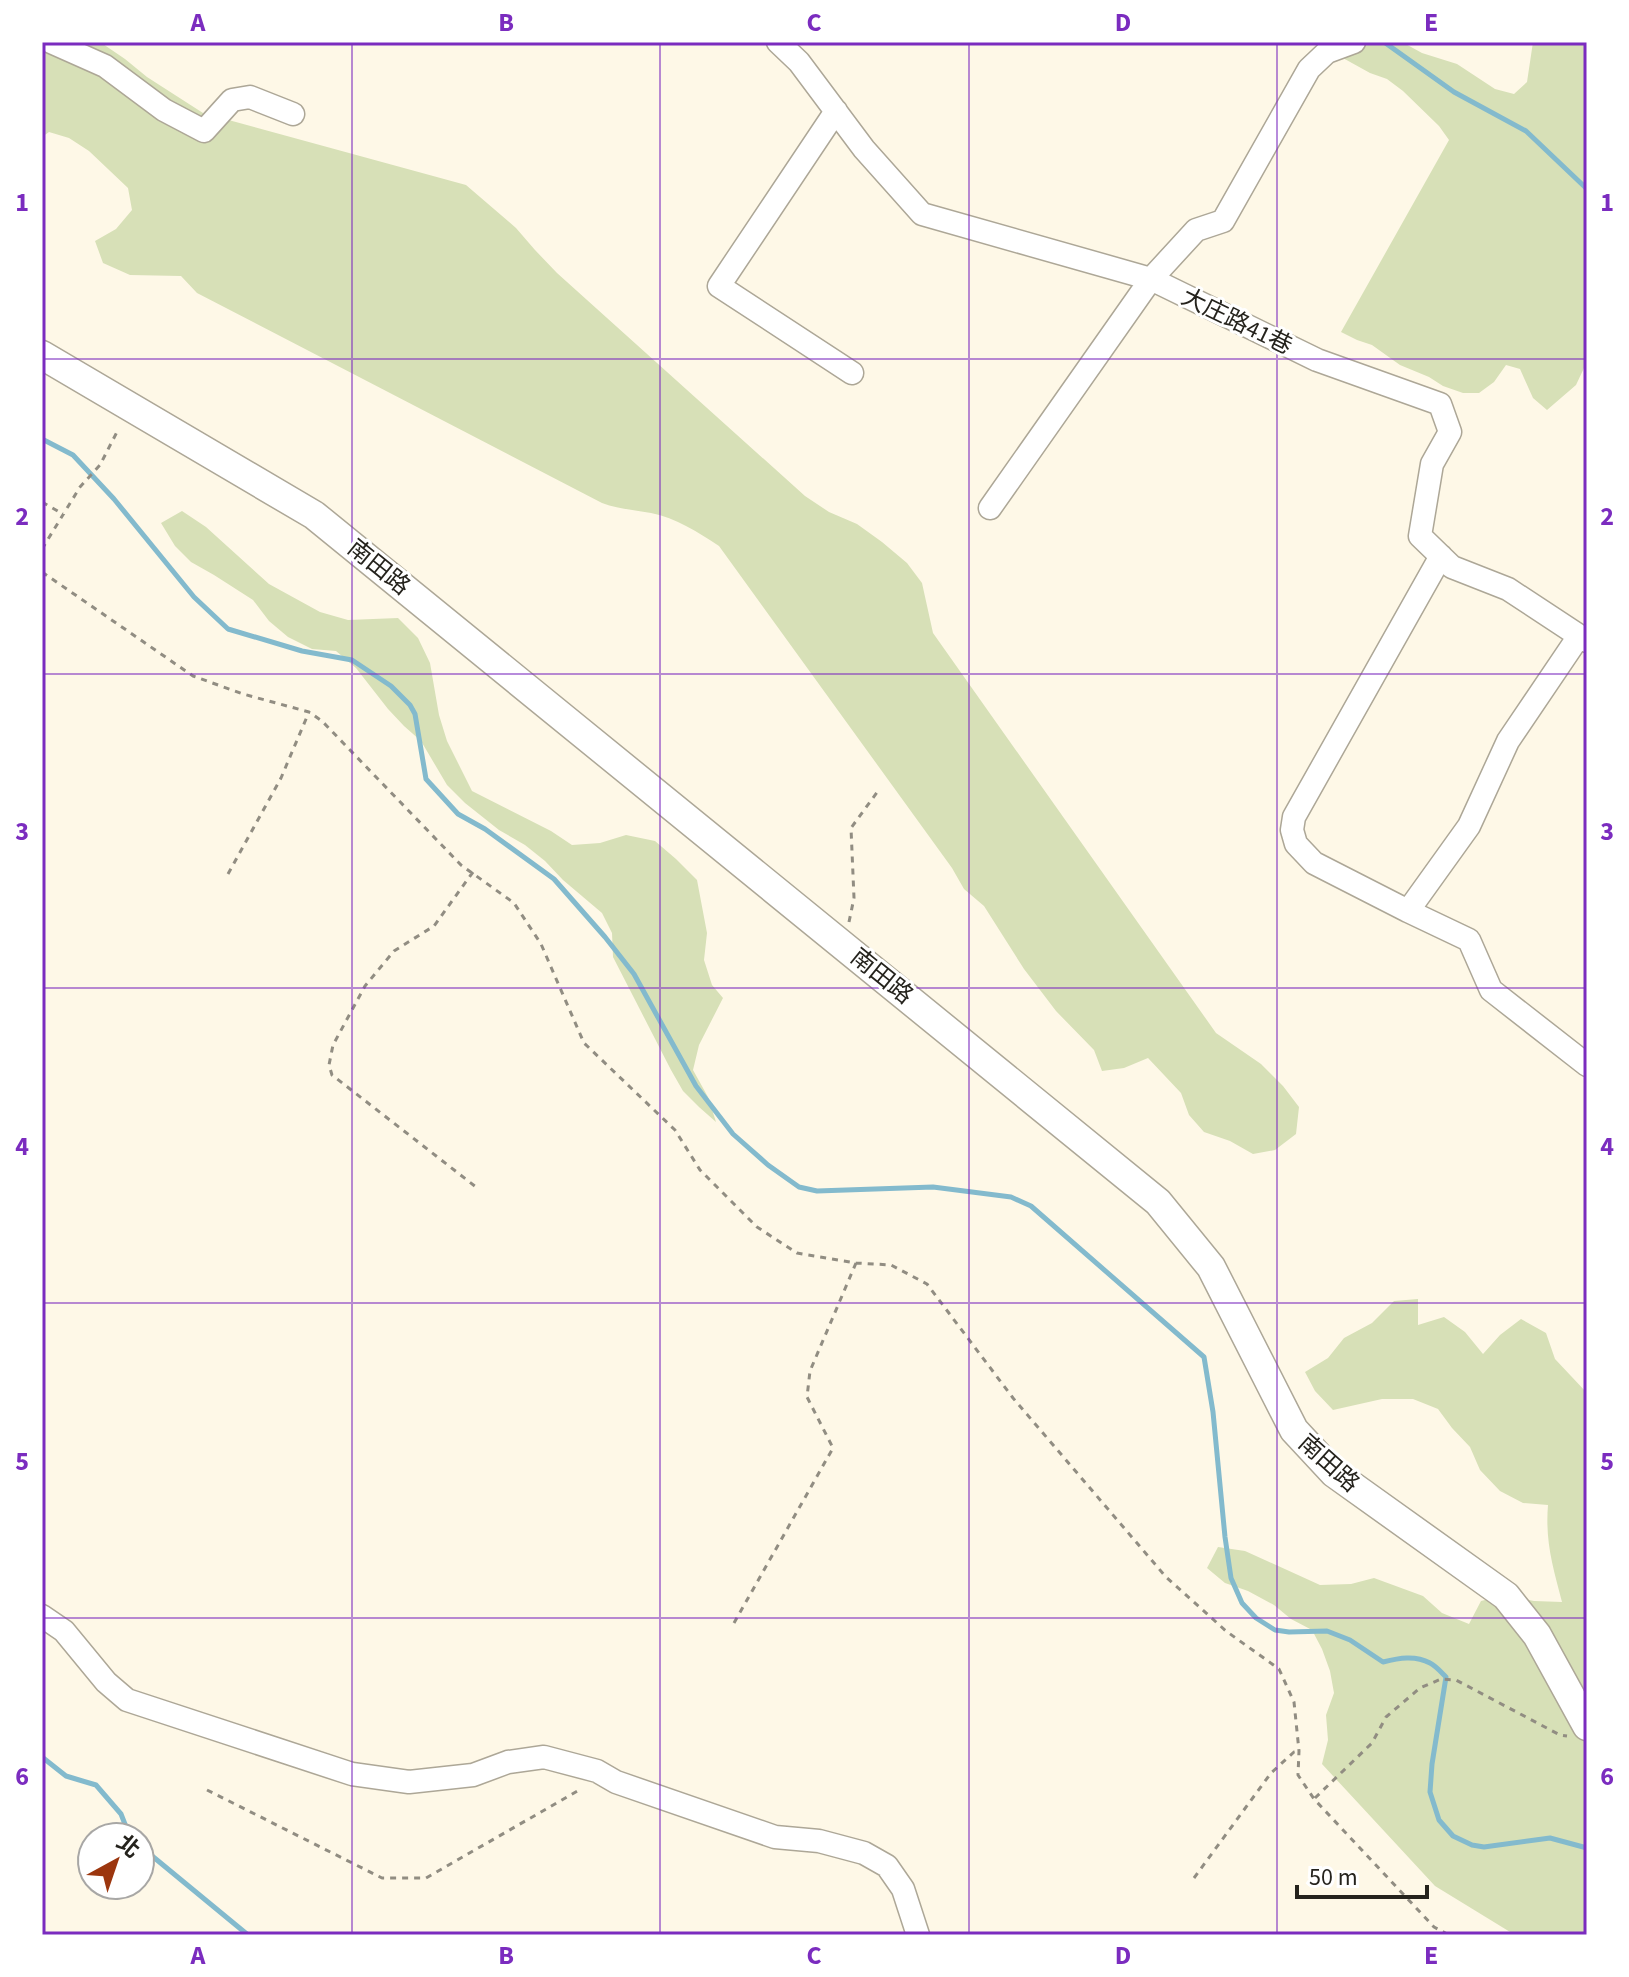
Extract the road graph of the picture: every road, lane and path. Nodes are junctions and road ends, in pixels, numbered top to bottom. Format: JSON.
{"nodes":[{"id":1,"x":51,"y":42,"type":"edge"},
{"id":2,"x":778,"y":42,"type":"edge"},
{"id":3,"x":1354,"y":42,"type":"edge"},
{"id":4,"x":836,"y":111,"type":"junction"},
{"id":5,"x":293,"y":114,"type":"dead end"},
{"id":6,"x":1151,"y":279,"type":"junction"},
{"id":7,"x":42,"y":355,"type":"edge"},
{"id":8,"x":852,"y":373,"type":"dead end"},
{"id":9,"x":130,"y":407,"type":"junction"},
{"id":10,"x":42,"y":502,"type":"edge"},
{"id":11,"x":990,"y":508,"type":"dead end"},
{"id":12,"x":63,"y":514,"type":"junction"},
{"id":13,"x":42,"y":549,"type":"edge"},
{"id":14,"x":1441,"y":556,"type":"junction"},
{"id":15,"x":42,"y":572,"type":"edge"},
{"id":16,"x":1583,"y":638,"type":"edge"},
{"id":17,"x":309,"y":712,"type":"junction"},
{"id":18,"x":878,"y":791,"type":"dead end"},
{"id":19,"x":473,"y":872,"type":"junction"},
{"id":20,"x":228,"y":874,"type":"dead end"},
{"id":21,"x":1408,"y":911,"type":"junction"},
{"id":22,"x":845,"y":947,"type":"junction"},
{"id":23,"x":1587,"y":1065,"type":"edge"},
{"id":24,"x":476,"y":1187,"type":"dead end"},
{"id":25,"x":856,"y":1263,"type":"junction"},
{"id":26,"x":42,"y":1616,"type":"edge"},
{"id":27,"x":734,"y":1623,"type":"dead end"},
{"id":28,"x":1580,"y":1731,"type":"edge"},
{"id":29,"x":1299,"y":1751,"type":"junction"},
{"id":30,"x":616,"y":1782,"type":"junction"},
{"id":31,"x":207,"y":1790,"type":"dead end"},
{"id":32,"x":1314,"y":1799,"type":"junction"},
{"id":33,"x":1194,"y":1878,"type":"dead end"},
{"id":34,"x":918,"y":1935,"type":"edge"},
{"id":35,"x":1449,"y":1935,"type":"edge"}],
"edges":[{"from":1,"to":5,"type":"lane"},
{"from":2,"to":4,"type":"lane","name":"大庄路41巷"},
{"from":3,"to":6,"type":"lane"},
{"from":4,"to":6,"type":"lane","name":"大庄路41巷"},
{"from":4,"to":8,"type":"lane"},
{"from":6,"to":11,"type":"lane"},
{"from":6,"to":14,"type":"lane","name":"大庄路41巷"},
{"from":7,"to":9,"type":"main road","name":"南田路"},
{"from":9,"to":12,"type":"path"},
{"from":9,"to":22,"type":"main road","name":"南田路"},
{"from":10,"to":12,"type":"path"},
{"from":12,"to":13,"type":"path"},
{"from":14,"to":16,"type":"lane","name":"大庄路41巷"},
{"from":14,"to":21,"type":"lane"},
{"from":15,"to":17,"type":"path"},
{"from":16,"to":21,"type":"lane"},
{"from":17,"to":19,"type":"path"},
{"from":17,"to":20,"type":"path"},
{"from":18,"to":22,"type":"path"},
{"from":19,"to":24,"type":"path"},
{"from":19,"to":25,"type":"path"},
{"from":21,"to":23,"type":"lane"},
{"from":22,"to":28,"type":"main road","name":"南田路"},
{"from":25,"to":27,"type":"path"},
{"from":25,"to":29,"type":"path"},
{"from":26,"to":30,"type":"lane"},
{"from":28,"to":32,"type":"path"},
{"from":29,"to":32,"type":"path"},
{"from":29,"to":33,"type":"path"},
{"from":30,"to":31,"type":"path"},
{"from":30,"to":34,"type":"lane"},
{"from":32,"to":35,"type":"path"}]}
